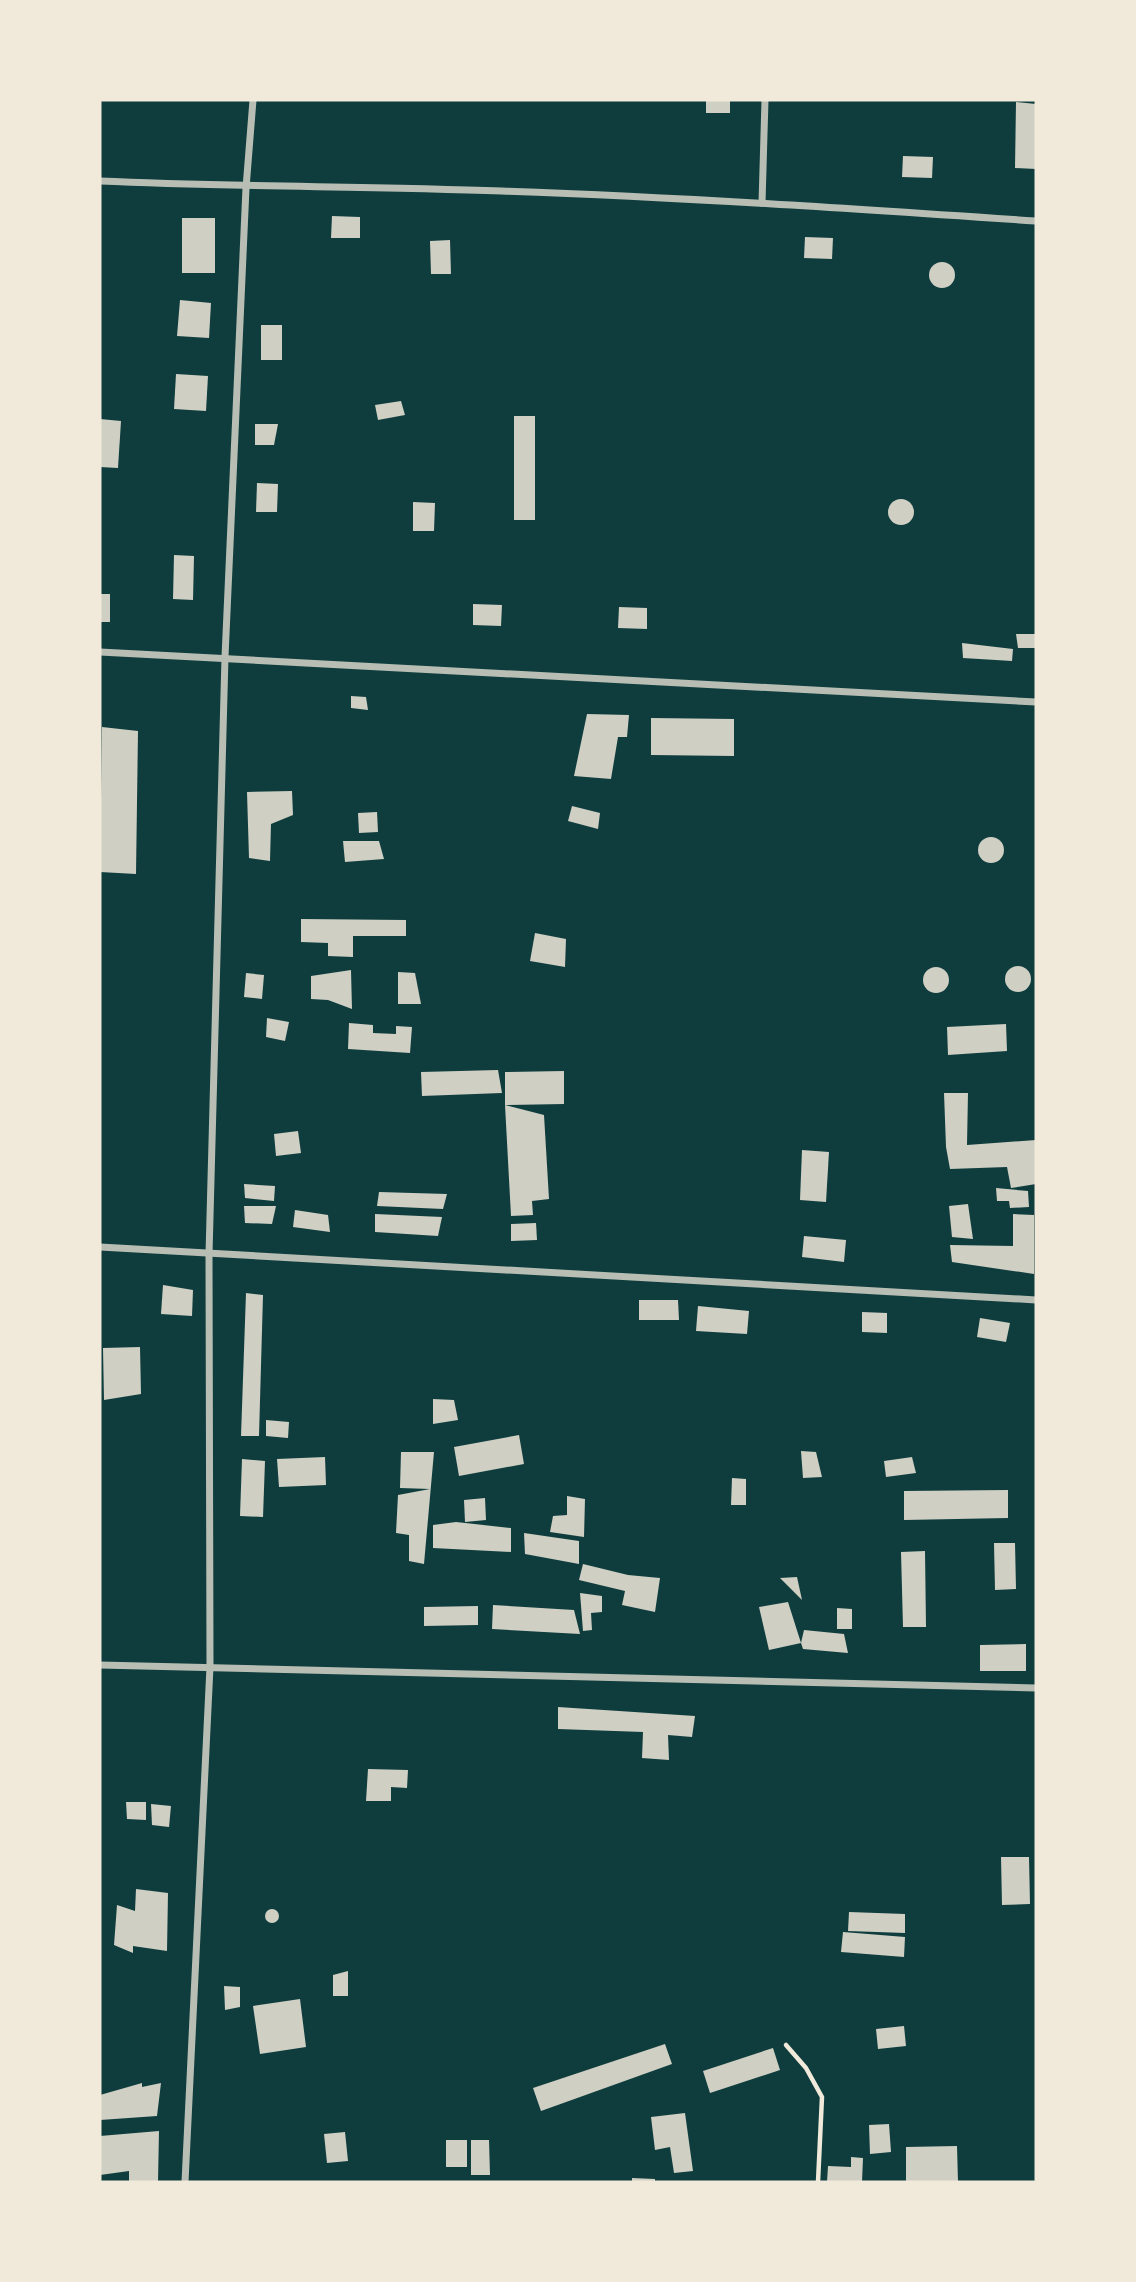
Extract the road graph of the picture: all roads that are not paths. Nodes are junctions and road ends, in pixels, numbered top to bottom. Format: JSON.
{"nodes":[{"id":1,"x":253,"y":100,"type":"edge"},
{"id":2,"x":765,"y":100,"type":"edge"},
{"id":3,"x":100,"y":181,"type":"edge"},
{"id":4,"x":246,"y":188,"type":"junction"},
{"id":5,"x":762,"y":203,"type":"junction"},
{"id":6,"x":1036,"y":221,"type":"edge"},
{"id":7,"x":100,"y":652,"type":"edge"},
{"id":8,"x":225,"y":657,"type":"junction"},
{"id":9,"x":1036,"y":702,"type":"edge"},
{"id":10,"x":100,"y":1247,"type":"edge"},
{"id":11,"x":209,"y":1254,"type":"junction"},
{"id":12,"x":1036,"y":1300,"type":"edge"},
{"id":13,"x":100,"y":1665,"type":"edge"},
{"id":14,"x":210,"y":1667,"type":"junction"},
{"id":15,"x":1036,"y":1688,"type":"edge"},
{"id":16,"x":185,"y":2182,"type":"edge"}],
"edges":[{"from":1,"to":4,"type":"street"},
{"from":2,"to":5,"type":"street"},
{"from":3,"to":4,"type":"street"},
{"from":4,"to":5,"type":"street"},
{"from":4,"to":8,"type":"street"},
{"from":5,"to":6,"type":"street"},
{"from":7,"to":8,"type":"street"},
{"from":8,"to":9,"type":"street"},
{"from":8,"to":11,"type":"street"},
{"from":10,"to":11,"type":"street"},
{"from":11,"to":12,"type":"street"},
{"from":11,"to":14,"type":"street"},
{"from":13,"to":14,"type":"street"},
{"from":14,"to":15,"type":"street"},
{"from":14,"to":16,"type":"street"}]}
